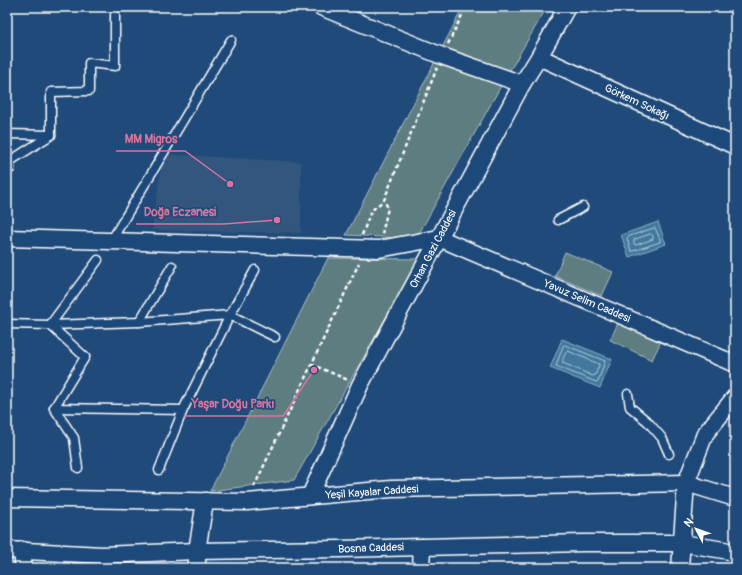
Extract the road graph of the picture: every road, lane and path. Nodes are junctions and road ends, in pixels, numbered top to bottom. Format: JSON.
{"nodes":[{"id":1,"x":321,"y":7,"type":"edge"},
{"id":2,"x":466,"y":7,"type":"edge"},
{"id":3,"x":567,"y":7,"type":"edge"},
{"id":4,"x":115,"y":15,"type":"dead end"},
{"id":5,"x":231,"y":40,"type":"dead end"},
{"id":6,"x":442,"y":56,"type":"junction"},
{"id":7,"x":539,"y":57,"type":"junction"},
{"id":8,"x":522,"y":84,"type":"junction"},
{"id":9,"x":7,"y":134,"type":"edge"},
{"id":10,"x":51,"y":135,"type":"junction"},
{"id":11,"x":735,"y":146,"type":"edge"},
{"id":12,"x":7,"y":171,"type":"edge"},
{"id":13,"x":384,"y":200,"type":"junction"},
{"id":14,"x":582,"y":207,"type":"dead end"},
{"id":15,"x":558,"y":220,"type":"dead end"},
{"id":16,"x":7,"y":238,"type":"edge"},
{"id":17,"x":439,"y":238,"type":"junction"},
{"id":18,"x":112,"y":241,"type":"junction"},
{"id":19,"x":367,"y":249,"type":"junction"},
{"id":20,"x":98,"y":260,"type":"dead end"},
{"id":21,"x":172,"y":266,"type":"dead end"},
{"id":22,"x":255,"y":270,"type":"dead end"},
{"id":23,"x":230,"y":315,"type":"junction"},
{"id":24,"x":139,"y":322,"type":"junction"},
{"id":25,"x":7,"y":324,"type":"edge"},
{"id":26,"x":50,"y":325,"type":"junction"},
{"id":27,"x":275,"y":337,"type":"dead end"},
{"id":28,"x":311,"y":364,"type":"junction"},
{"id":29,"x":735,"y":364,"type":"edge"},
{"id":30,"x":360,"y":385,"type":"junction"},
{"id":31,"x":628,"y":394,"type":"dead end"},
{"id":32,"x":735,"y":397,"type":"edge"},
{"id":33,"x":54,"y":408,"type":"junction"},
{"id":34,"x":183,"y":410,"type":"junction"},
{"id":35,"x":669,"y":454,"type":"dead end"},
{"id":36,"x":78,"y":468,"type":"dead end"},
{"id":37,"x":159,"y":470,"type":"dead end"},
{"id":38,"x":686,"y":483,"type":"junction"},
{"id":39,"x":310,"y":496,"type":"junction"},
{"id":40,"x":7,"y":498,"type":"edge"},
{"id":41,"x":735,"y":498,"type":"edge"},
{"id":42,"x":205,"y":501,"type":"junction"},
{"id":43,"x":247,"y":502,"type":"junction"},
{"id":44,"x":682,"y":543,"type":"junction"},
{"id":45,"x":422,"y":547,"type":"junction"},
{"id":46,"x":7,"y":550,"type":"edge"},
{"id":47,"x":23,"y":550,"type":"junction"},
{"id":48,"x":197,"y":551,"type":"junction"},
{"id":49,"x":735,"y":552,"type":"edge"},
{"id":50,"x":102,"y":561,"type":"edge"},
{"id":51,"x":23,"y":568,"type":"edge"},
{"id":52,"x":197,"y":568,"type":"edge"},
{"id":53,"x":421,"y":568,"type":"edge"},
{"id":54,"x":680,"y":568,"type":"edge"}],
"edges":[{"from":1,"to":6,"type":"street"},
{"from":2,"to":6,"type":"path"},
{"from":3,"to":7,"type":"street","name":"Orhan Gazi Caddesi"},
{"from":4,"to":10,"type":"lane"},
{"from":5,"to":18,"type":"lane"},
{"from":6,"to":8,"type":"street"},
{"from":6,"to":13,"type":"path"},
{"from":7,"to":8,"type":"street","name":"Orhan Gazi Caddesi"},
{"from":7,"to":11,"type":"street","name":"Görkem Sokağı"},
{"from":8,"to":17,"type":"street","name":"Orhan Gazi Caddesi"},
{"from":9,"to":10,"type":"lane"},
{"from":10,"to":12,"type":"lane"},
{"from":13,"to":19,"type":"path"},
{"from":13,"to":19,"type":"path"},
{"from":14,"to":15,"type":"lane"},
{"from":16,"to":18,"type":"street"},
{"from":17,"to":19,"type":"street"},
{"from":17,"to":29,"type":"street","name":"Yavuz Selim Caddesi"},
{"from":17,"to":30,"type":"street","name":"Orhan Gazi Caddesi"},
{"from":18,"to":19,"type":"street"},
{"from":19,"to":28,"type":"path"},
{"from":20,"to":26,"type":"lane"},
{"from":21,"to":24,"type":"lane"},
{"from":22,"to":23,"type":"lane"},
{"from":23,"to":24,"type":"lane"},
{"from":23,"to":27,"type":"lane"},
{"from":23,"to":34,"type":"lane"},
{"from":24,"to":26,"type":"lane"},
{"from":25,"to":26,"type":"lane"},
{"from":26,"to":33,"type":"lane"},
{"from":28,"to":30,"type":"path"},
{"from":28,"to":43,"type":"path"},
{"from":30,"to":39,"type":"street","name":"Orhan Gazi Caddesi"},
{"from":31,"to":35,"type":"lane"},
{"from":32,"to":38,"type":"street"},
{"from":33,"to":34,"type":"lane"},
{"from":33,"to":36,"type":"lane"},
{"from":34,"to":37,"type":"lane"},
{"from":38,"to":39,"type":"street","name":"Yeşil Kayalar Caddesi"},
{"from":38,"to":41,"type":"street","name":"Yeşil Kayalar Caddesi"},
{"from":38,"to":44,"type":"street"},
{"from":39,"to":43,"type":"street","name":"Yeşil Kayalar Caddesi"},
{"from":40,"to":42,"type":"street","name":"Yeşil Kayalar Caddesi"},
{"from":42,"to":43,"type":"street","name":"Yeşil Kayalar Caddesi"},
{"from":42,"to":48,"type":"street"},
{"from":44,"to":45,"type":"street","name":"Bosna Caddesi"},
{"from":44,"to":49,"type":"street","name":"Bosna Caddesi"},
{"from":44,"to":54,"type":"street"},
{"from":45,"to":48,"type":"street","name":"Bosna Caddesi"},
{"from":45,"to":53,"type":"street"},
{"from":46,"to":47,"type":"street","name":"Bosna Caddesi"},
{"from":47,"to":50,"type":"street","name":"Bosna Caddesi"},
{"from":47,"to":51,"type":"street"},
{"from":48,"to":50,"type":"street","name":"Bosna Caddesi"},
{"from":48,"to":52,"type":"street"}]}
